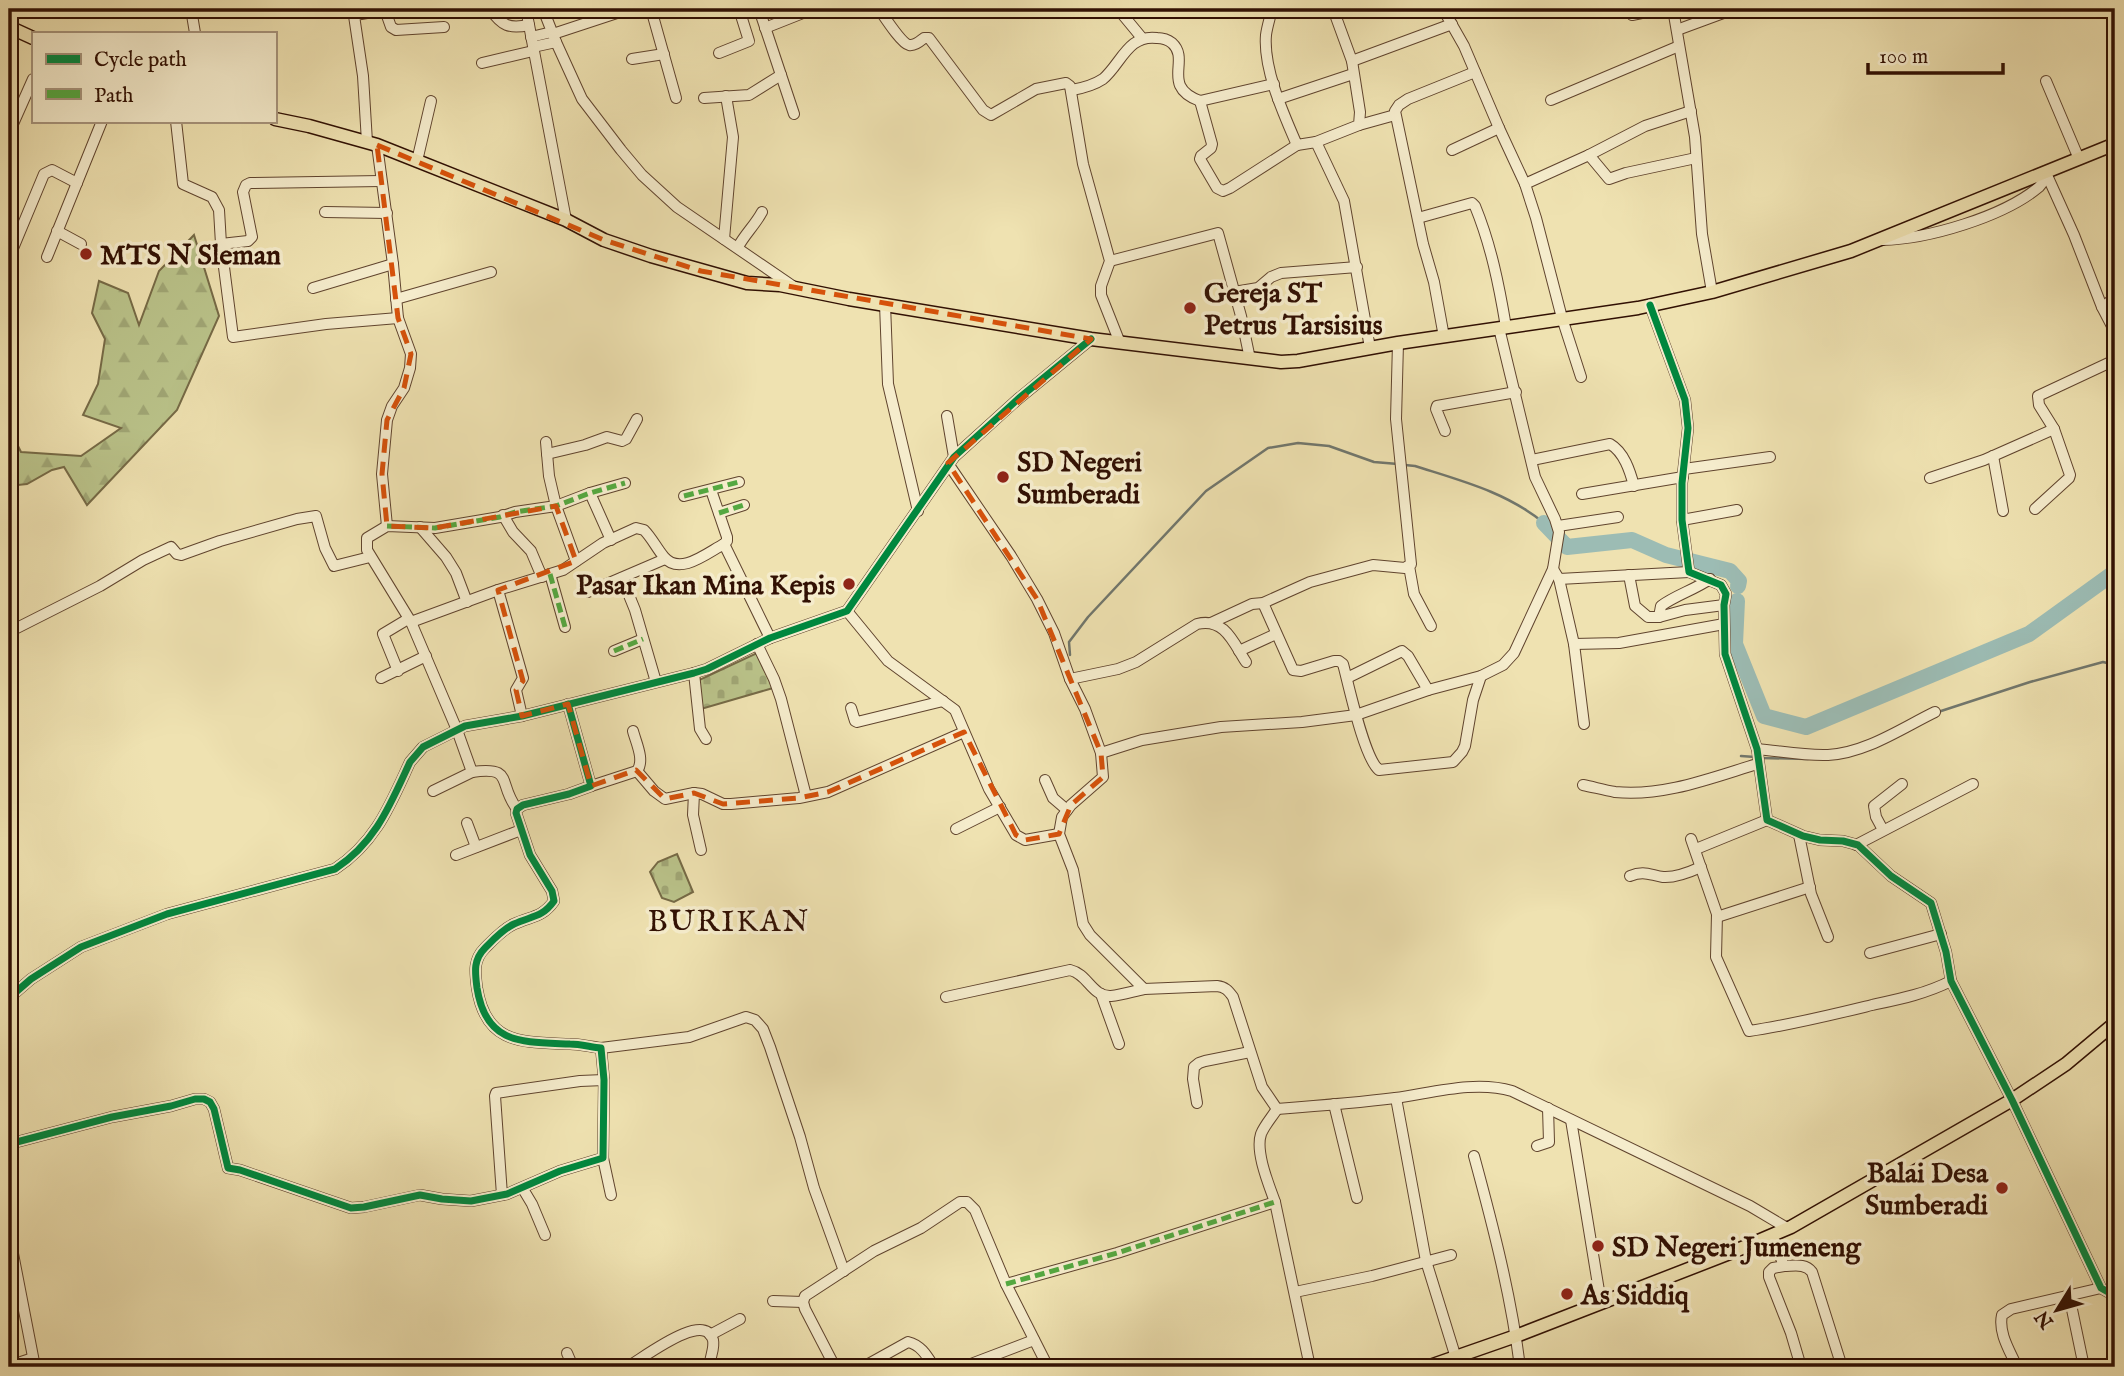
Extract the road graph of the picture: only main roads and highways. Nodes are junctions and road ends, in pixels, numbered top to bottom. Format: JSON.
{"nodes":[{"id":1,"x":9,"y":27,"type":"edge"},
{"id":2,"x":32,"y":38,"type":"edge"},
{"id":3,"x":276,"y":119,"type":"edge"},
{"id":4,"x":2115,"y":144,"type":"edge"},
{"id":5,"x":2115,"y":1023,"type":"edge"},
{"id":6,"x":1427,"y":1367,"type":"edge"}],
"edges":[{"from":1,"to":2,"type":"main road"},
{"from":3,"to":4,"type":"main road"},
{"from":5,"to":6,"type":"main road"}]}
